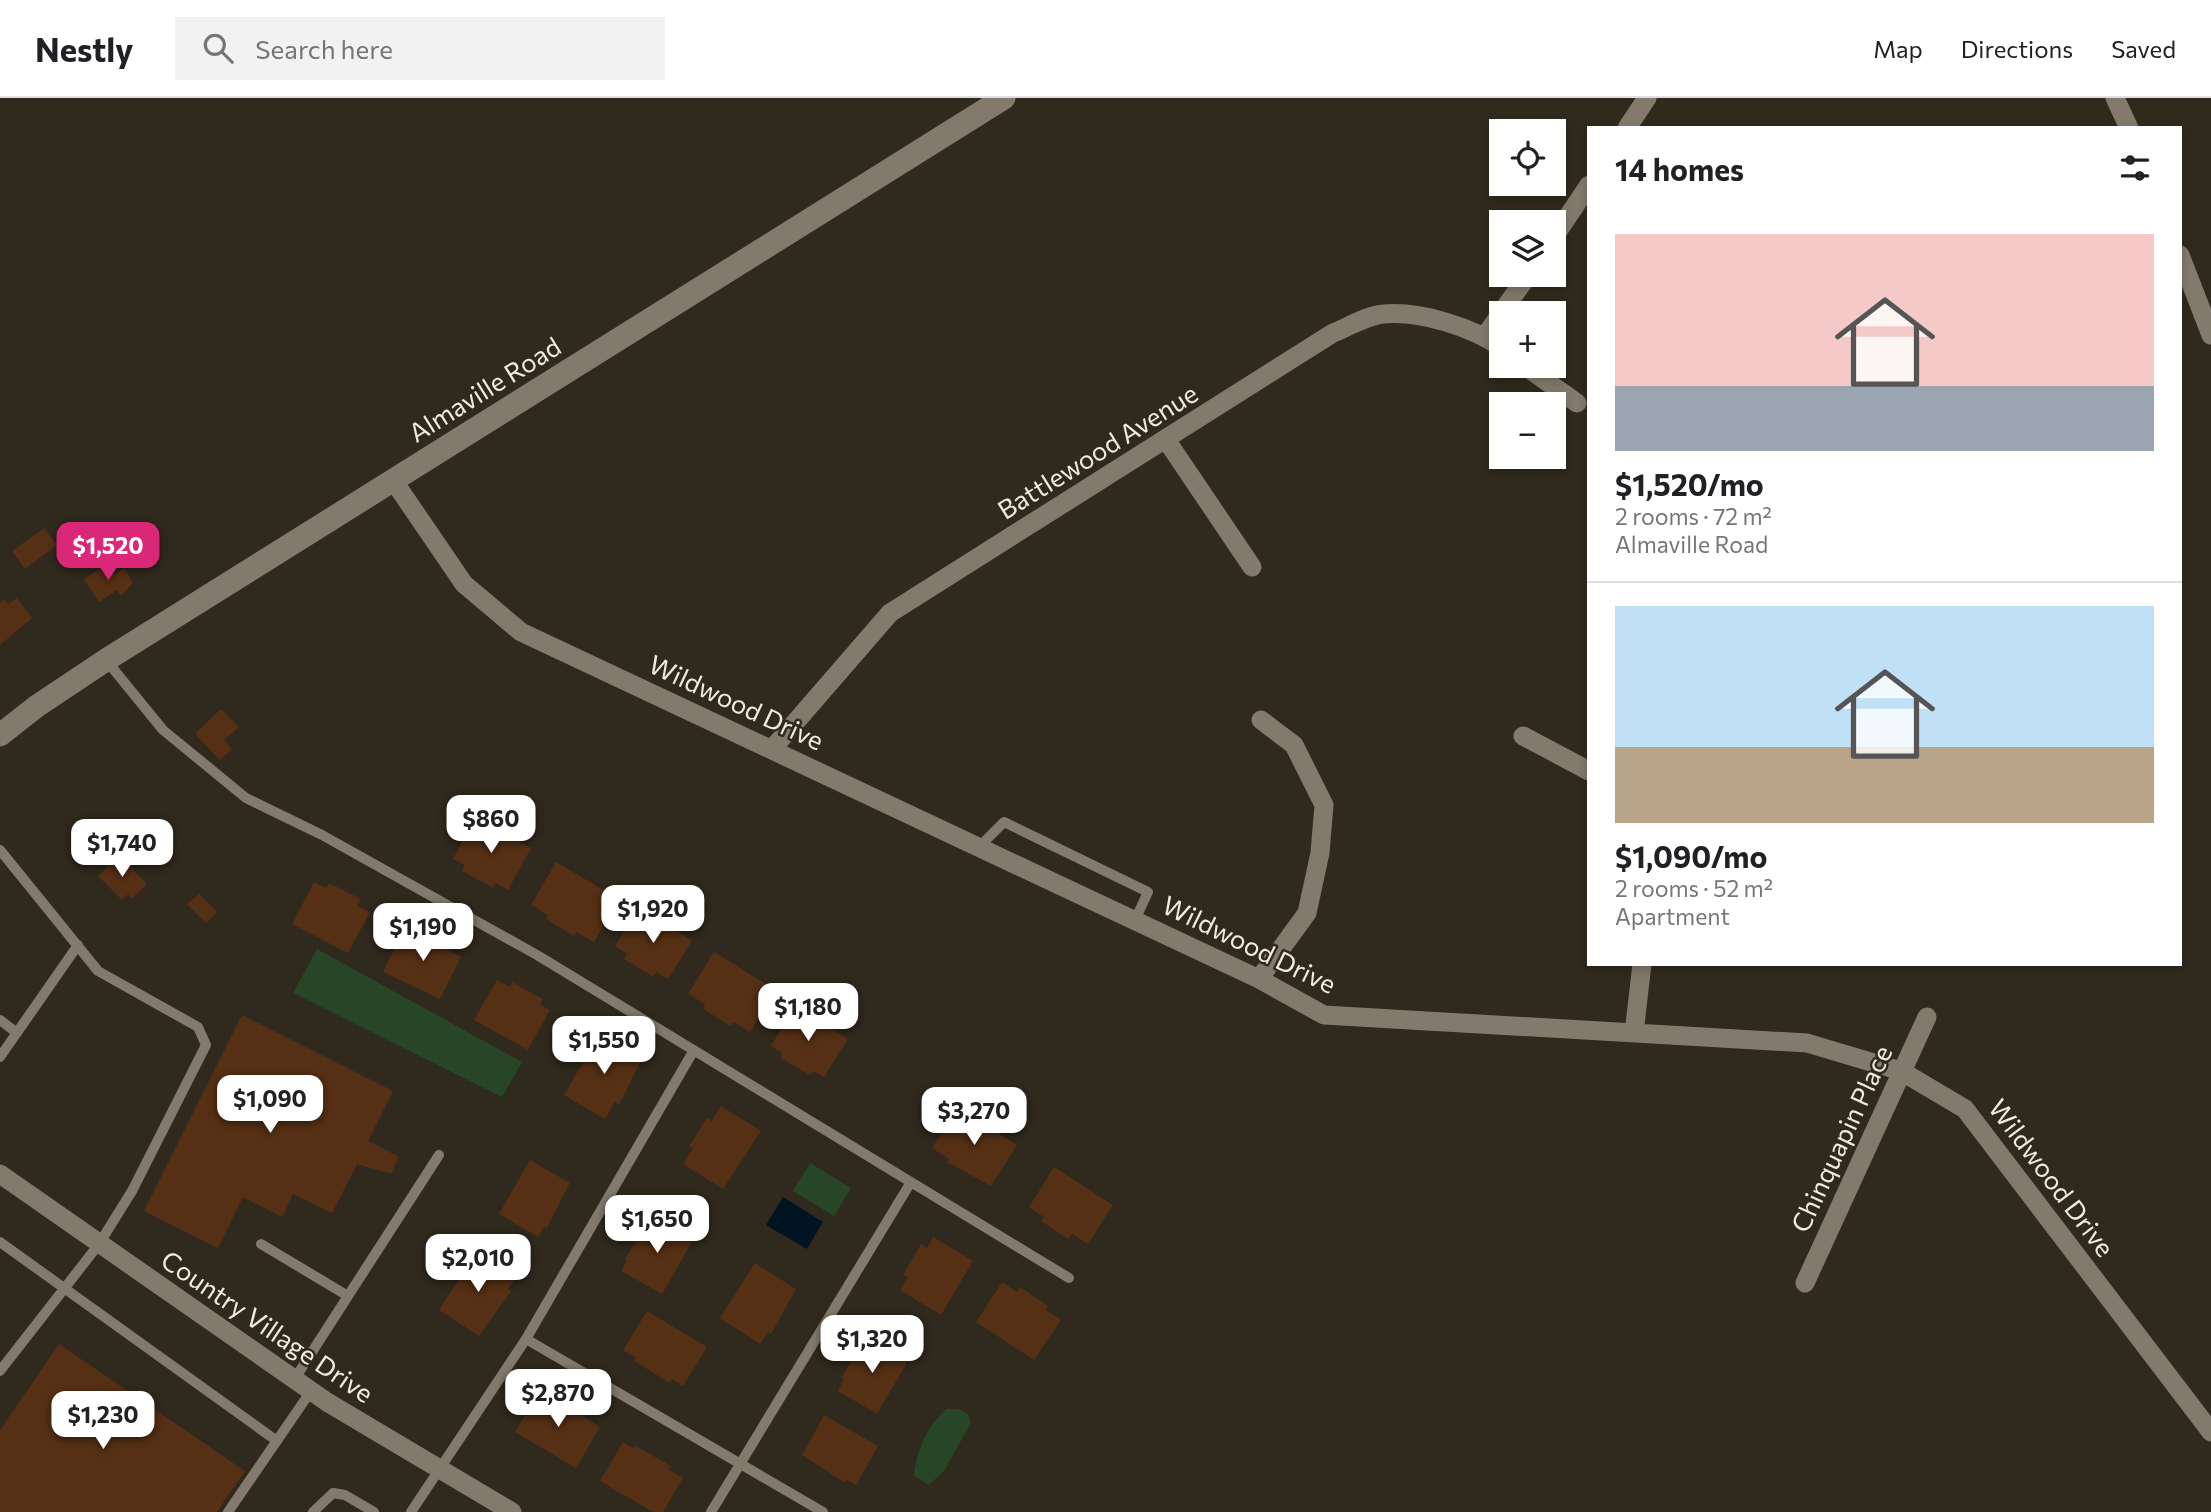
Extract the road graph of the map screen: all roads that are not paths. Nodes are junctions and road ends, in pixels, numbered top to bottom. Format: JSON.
{"nodes":[{"id":1,"x":1003,"y":98,"type":"edge"},
{"id":2,"x":1647,"y":98,"type":"edge"},
{"id":3,"x":2115,"y":98,"type":"edge"},
{"id":4,"x":1628,"y":126,"type":"edge"},
{"id":5,"x":2128,"y":126,"type":"edge"},
{"id":6,"x":1587,"y":188,"type":"edge"},
{"id":7,"x":1566,"y":219,"type":"edge"},
{"id":8,"x":2182,"y":260,"type":"edge"},
{"id":9,"x":1520,"y":287,"type":"edge"},
{"id":10,"x":2211,"y":335,"type":"edge"},
{"id":11,"x":1485,"y":336,"type":"junction"},
{"id":12,"x":1489,"y":339,"type":"edge"},
{"id":13,"x":1541,"y":378,"type":"edge"},
{"id":14,"x":1577,"y":404,"type":"dead end"},
{"id":15,"x":1167,"y":441,"type":"junction"},
{"id":16,"x":393,"y":480,"type":"junction"},
{"id":17,"x":1252,"y":567,"type":"dead end"},
{"id":18,"x":106,"y":660,"type":"junction"},
{"id":19,"x":1261,"y":720,"type":"dead end"},
{"id":20,"x":0,"y":736,"type":"edge"},
{"id":21,"x":1523,"y":736,"type":"dead end"},
{"id":22,"x":773,"y":748,"type":"junction"},
{"id":23,"x":1587,"y":770,"type":"edge"},
{"id":24,"x":980,"y":846,"type":"junction"},
{"id":25,"x":0,"y":850,"type":"edge"},
{"id":26,"x":1135,"y":920,"type":"junction"},
{"id":27,"x":78,"y":945,"type":"junction"},
{"id":28,"x":1642,"y":966,"type":"edge"},
{"id":29,"x":1259,"y":979,"type":"junction"},
{"id":30,"x":1927,"y":1017,"type":"dead end"},
{"id":31,"x":0,"y":1020,"type":"edge"},
{"id":32,"x":17,"y":1033,"type":"junction"},
{"id":33,"x":1634,"y":1033,"type":"junction"},
{"id":34,"x":694,"y":1050,"type":"junction"},
{"id":35,"x":0,"y":1056,"type":"edge"},
{"id":36,"x":1901,"y":1071,"type":"junction"},
{"id":37,"x":439,"y":1155,"type":"dead end"},
{"id":38,"x":0,"y":1174,"type":"edge"},
{"id":39,"x":912,"y":1182,"type":"junction"},
{"id":40,"x":0,"y":1242,"type":"edge"},
{"id":41,"x":99,"y":1244,"type":"junction"},
{"id":42,"x":261,"y":1244,"type":"dead end"},
{"id":43,"x":1069,"y":1278,"type":"dead end"},
{"id":44,"x":1805,"y":1283,"type":"dead end"},
{"id":45,"x":65,"y":1288,"type":"junction"},
{"id":46,"x":348,"y":1296,"type":"junction"},
{"id":47,"x":526,"y":1339,"type":"junction"},
{"id":48,"x":0,"y":1371,"type":"edge"},
{"id":49,"x":295,"y":1380,"type":"junction"},
{"id":50,"x":311,"y":1391,"type":"junction"},
{"id":51,"x":2211,"y":1432,"type":"edge"},
{"id":52,"x":277,"y":1441,"type":"junction"},
{"id":53,"x":740,"y":1464,"type":"junction"},
{"id":54,"x":440,"y":1470,"type":"junction"},
{"id":55,"x":228,"y":1512,"type":"edge"},
{"id":56,"x":313,"y":1512,"type":"edge"},
{"id":57,"x":374,"y":1512,"type":"edge"},
{"id":58,"x":411,"y":1512,"type":"edge"},
{"id":59,"x":512,"y":1512,"type":"edge"},
{"id":60,"x":711,"y":1512,"type":"edge"},
{"id":61,"x":823,"y":1512,"type":"edge"}],
"edges":[{"from":1,"to":16,"type":"street","name":"Almaville Road"},
{"from":2,"to":4,"type":"street"},
{"from":3,"to":5,"type":"street"},
{"from":6,"to":7,"type":"street"},
{"from":8,"to":10,"type":"street"},
{"from":9,"to":11,"type":"street"},
{"from":11,"to":12,"type":"street","name":"Battlewood Avenue"},
{"from":11,"to":15,"type":"street","name":"Battlewood Avenue"},
{"from":13,"to":14,"type":"street"},
{"from":15,"to":17,"type":"street"},
{"from":15,"to":22,"type":"street","name":"Battlewood Avenue"},
{"from":16,"to":18,"type":"street","name":"Almaville Road"},
{"from":16,"to":22,"type":"street","name":"Wildwood Drive"},
{"from":18,"to":20,"type":"street","name":"Almaville Road"},
{"from":18,"to":34,"type":"lane"},
{"from":19,"to":29,"type":"street"},
{"from":21,"to":23,"type":"street"},
{"from":22,"to":24,"type":"street","name":"Wildwood Drive"},
{"from":24,"to":26,"type":"street","name":"Wildwood Drive"},
{"from":24,"to":26,"type":"lane"},
{"from":25,"to":27,"type":"lane"},
{"from":26,"to":29,"type":"street","name":"Wildwood Drive"},
{"from":27,"to":32,"type":"lane"},
{"from":27,"to":41,"type":"lane"},
{"from":28,"to":33,"type":"street"},
{"from":29,"to":33,"type":"street","name":"Wildwood Drive"},
{"from":30,"to":36,"type":"street","name":"Chinquapin Place"},
{"from":31,"to":32,"type":"lane"},
{"from":32,"to":35,"type":"lane"},
{"from":33,"to":36,"type":"street","name":"Wildwood Drive"},
{"from":34,"to":39,"type":"lane"},
{"from":34,"to":47,"type":"lane"},
{"from":36,"to":44,"type":"street","name":"Chinquapin Place"},
{"from":36,"to":51,"type":"street","name":"Wildwood Drive"},
{"from":37,"to":46,"type":"lane"},
{"from":38,"to":41,"type":"street","name":"Country Village Drive"},
{"from":39,"to":43,"type":"lane"},
{"from":39,"to":53,"type":"lane"},
{"from":40,"to":45,"type":"lane"},
{"from":41,"to":45,"type":"lane"},
{"from":41,"to":49,"type":"street","name":"Country Village Drive"},
{"from":42,"to":46,"type":"lane"},
{"from":45,"to":48,"type":"lane"},
{"from":45,"to":52,"type":"lane"},
{"from":46,"to":49,"type":"lane"},
{"from":47,"to":53,"type":"lane"},
{"from":47,"to":54,"type":"lane"},
{"from":49,"to":50,"type":"street","name":"Country Village Drive"},
{"from":50,"to":52,"type":"lane"},
{"from":50,"to":54,"type":"street","name":"Country Village Drive"},
{"from":52,"to":55,"type":"lane"},
{"from":53,"to":60,"type":"lane"},
{"from":53,"to":61,"type":"lane"},
{"from":54,"to":58,"type":"lane"},
{"from":54,"to":59,"type":"street","name":"Country Village Drive"},
{"from":56,"to":57,"type":"lane"}]}
